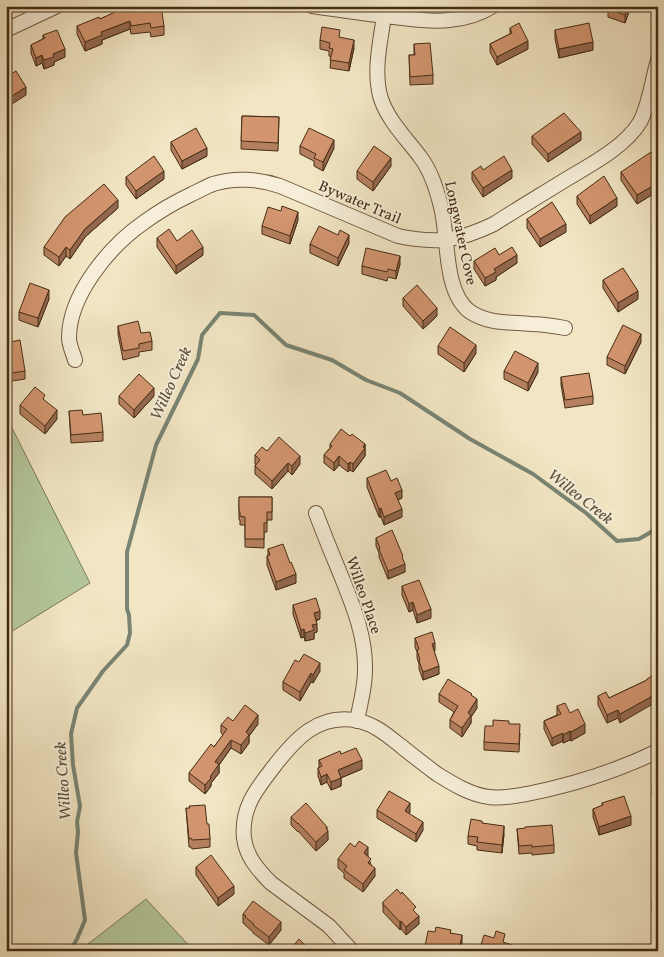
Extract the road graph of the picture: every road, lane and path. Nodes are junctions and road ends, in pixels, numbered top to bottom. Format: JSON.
{"nodes":[{"id":1,"x":57,"y":6,"type":"edge"},
{"id":2,"x":312,"y":6,"type":"edge"},
{"id":3,"x":493,"y":6,"type":"edge"},
{"id":4,"x":384,"y":16,"type":"junction"},
{"id":5,"x":6,"y":30,"type":"edge"},
{"id":6,"x":658,"y":60,"type":"edge"},
{"id":7,"x":446,"y":240,"type":"junction"},
{"id":8,"x":565,"y":328,"type":"dead end"},
{"id":9,"x":75,"y":360,"type":"dead end"},
{"id":10,"x":316,"y":513,"type":"dead end"},
{"id":11,"x":357,"y":720,"type":"junction"},
{"id":12,"x":658,"y":751,"type":"edge"},
{"id":13,"x":352,"y":951,"type":"edge"}],
"edges":[{"from":1,"to":5,"type":"street"},
{"from":2,"to":4,"type":"street"},
{"from":3,"to":4,"type":"street"},
{"from":4,"to":7,"type":"street","name":"Longwater Cove"},
{"from":6,"to":7,"type":"street","name":"Bywater Trail"},
{"from":7,"to":8,"type":"street","name":"Longwater Cove"},
{"from":7,"to":9,"type":"street","name":"Bywater Trail"},
{"from":10,"to":11,"type":"street","name":"Willeo Place"},
{"from":11,"to":12,"type":"street"},
{"from":11,"to":13,"type":"street"}]}
